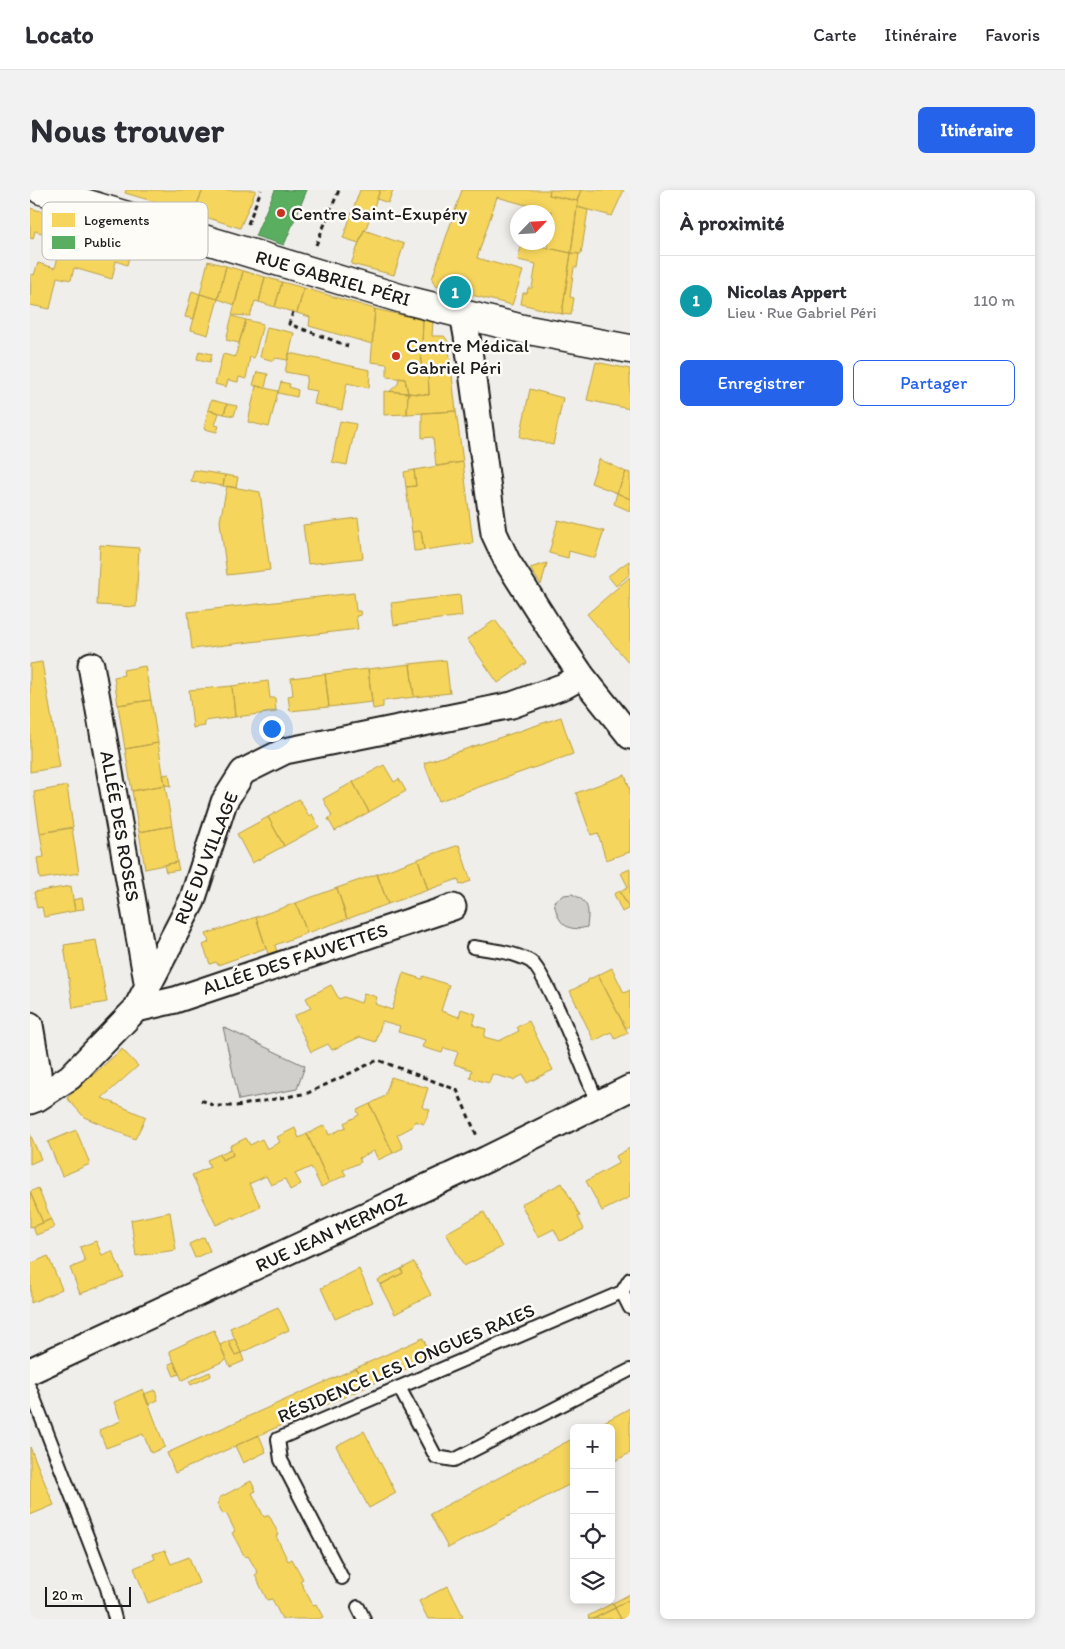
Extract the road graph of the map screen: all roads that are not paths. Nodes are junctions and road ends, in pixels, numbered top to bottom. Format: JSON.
{"nodes":[{"id":1,"x":41,"y":190,"type":"edge"},
{"id":2,"x":81,"y":202,"type":"edge"},
{"id":3,"x":208,"y":240,"type":"edge"},
{"id":4,"x":463,"y":314,"type":"junction"},
{"id":5,"x":630,"y":349,"type":"edge"},
{"id":6,"x":91,"y":665,"type":"dead end"},
{"id":7,"x":582,"y":676,"type":"junction"},
{"id":8,"x":630,"y":736,"type":"edge"},
{"id":9,"x":453,"y":907,"type":"dead end"},
{"id":10,"x":473,"y":947,"type":"dead end"},
{"id":11,"x":148,"y":987,"type":"junction"},
{"id":12,"x":136,"y":1008,"type":"junction"},
{"id":13,"x":30,"y":1025,"type":"edge"},
{"id":14,"x":630,"y":1088,"type":"edge"},
{"id":15,"x":34,"y":1100,"type":"edge"},
{"id":16,"x":598,"y":1104,"type":"junction"},
{"id":17,"x":630,"y":1279,"type":"edge"},
{"id":18,"x":622,"y":1292,"type":"junction"},
{"id":19,"x":630,"y":1308,"type":"edge"},
{"id":20,"x":630,"y":1370,"type":"edge"},
{"id":21,"x":30,"y":1372,"type":"edge"},
{"id":22,"x":399,"y":1387,"type":"junction"},
{"id":23,"x":30,"y":1388,"type":"edge"},
{"id":24,"x":342,"y":1578,"type":"dead end"},
{"id":25,"x":358,"y":1607,"type":"dead end"},
{"id":26,"x":115,"y":1619,"type":"edge"},
{"id":27,"x":364,"y":1619,"type":"edge"}],
"edges":[{"from":1,"to":2,"type":"street","name":"RUE GABRIEL PÉRI"},
{"from":3,"to":4,"type":"street","name":"RUE GABRIEL PÉRI"},
{"from":4,"to":5,"type":"street","name":"RUE GABRIEL PÉRI"},
{"from":4,"to":7,"type":"street"},
{"from":6,"to":11,"type":"street","name":"ALLÉE DES ROSES"},
{"from":7,"to":8,"type":"street"},
{"from":7,"to":11,"type":"street","name":"RUE DU VILLAGE"},
{"from":9,"to":12,"type":"street","name":"ALLÉE DES FAUVETTES"},
{"from":10,"to":16,"type":"lane"},
{"from":11,"to":12,"type":"street","name":"RUE DU VILLAGE"},
{"from":12,"to":15,"type":"street","name":"RUE DU VILLAGE"},
{"from":13,"to":15,"type":"street"},
{"from":14,"to":16,"type":"street","name":"RUE JEAN MERMOZ"},
{"from":16,"to":21,"type":"street","name":"RUE JEAN MERMOZ"},
{"from":17,"to":18,"type":"lane"},
{"from":18,"to":19,"type":"lane"},
{"from":18,"to":22,"type":"lane","name":"RÉSIDENCE LES LONGUES RAIES"},
{"from":20,"to":22,"type":"lane"},
{"from":22,"to":24,"type":"lane","name":"RÉSIDENCE LES LONGUES RAIES"},
{"from":23,"to":26,"type":"lane"},
{"from":25,"to":27,"type":"lane"}]}
